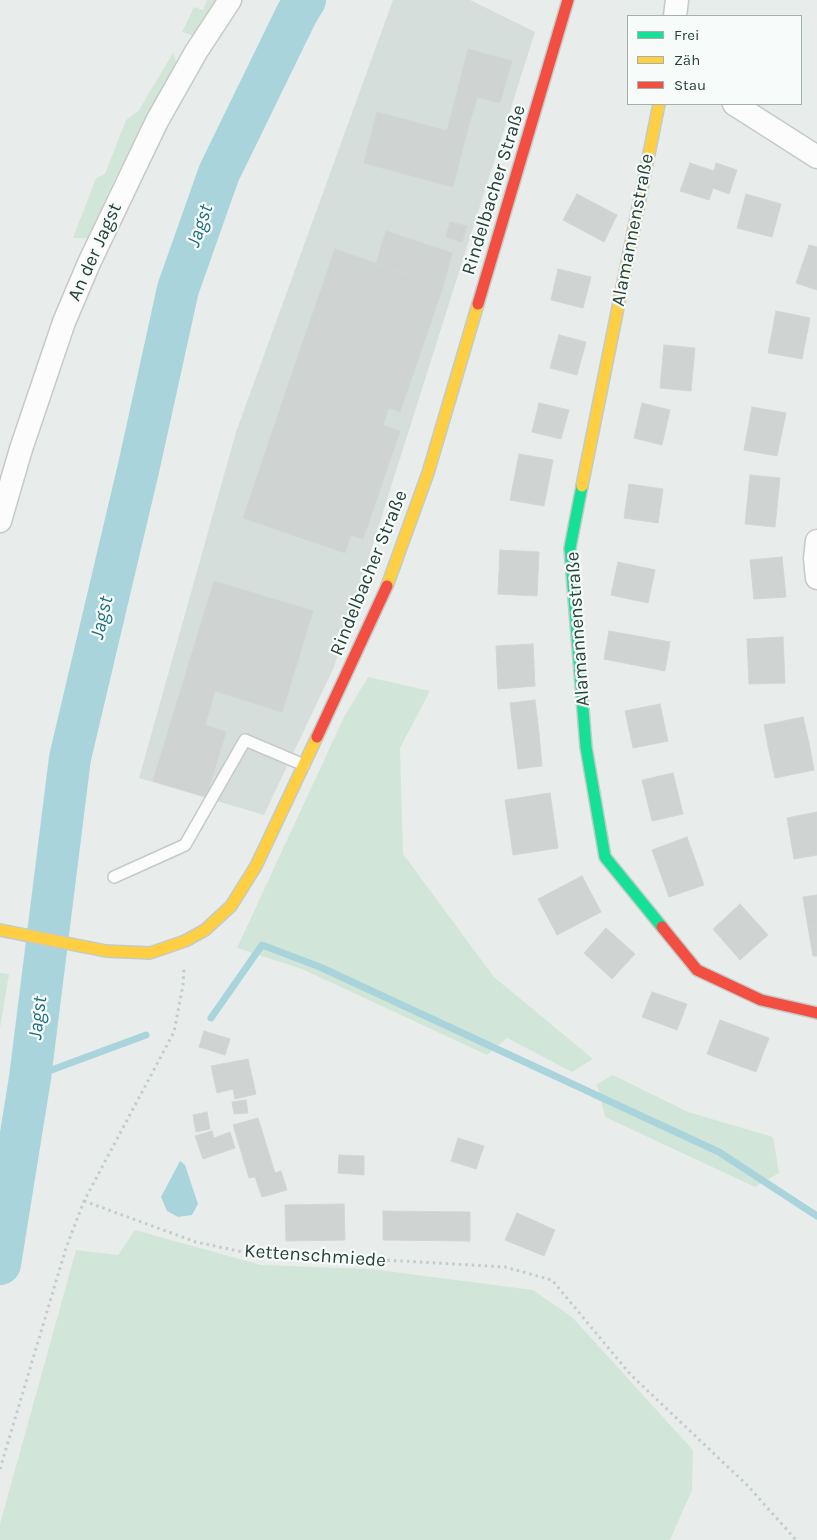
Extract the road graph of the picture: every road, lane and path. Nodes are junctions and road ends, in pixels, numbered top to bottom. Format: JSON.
{"nodes":[{"id":1,"x":230,"y":0,"type":"edge"},
{"id":2,"x":568,"y":0,"type":"edge"},
{"id":3,"x":678,"y":0,"type":"edge"},
{"id":4,"x":675,"y":15,"type":"edge"},
{"id":5,"x":659,"y":105,"type":"edge"},
{"id":6,"x":736,"y":105,"type":"edge"},
{"id":7,"x":817,"y":157,"type":"edge"},
{"id":8,"x":0,"y":521,"type":"edge"},
{"id":9,"x":817,"y":541,"type":"edge"},
{"id":10,"x":817,"y":578,"type":"edge"},
{"id":11,"x":304,"y":765,"type":"junction"},
{"id":12,"x":114,"y":877,"type":"dead end"},
{"id":13,"x":0,"y":930,"type":"edge"},
{"id":14,"x":185,"y":941,"type":"junction"},
{"id":15,"x":817,"y":1013,"type":"edge"},
{"id":16,"x":84,"y":1201,"type":"junction"},
{"id":17,"x":0,"y":1469,"type":"edge"},
{"id":18,"x":796,"y":1540,"type":"edge"}],
"edges":[{"from":1,"to":8,"type":"street","name":"An der Jagst"},
{"from":2,"to":11,"type":"street","name":"Rindelbacher Straße"},
{"from":3,"to":4,"type":"street"},
{"from":5,"to":15,"type":"street","name":"Alamannenstraße"},
{"from":6,"to":7,"type":"street"},
{"from":9,"to":10,"type":"street"},
{"from":11,"to":12,"type":"lane"},
{"from":11,"to":14,"type":"street","name":"Rindelbacher Straße"},
{"from":13,"to":14,"type":"street","name":"Rindelbacher Straße"},
{"from":14,"to":16,"type":"path"},
{"from":16,"to":17,"type":"path"},
{"from":16,"to":18,"type":"path","name":"Kettenschmiede"}]}
